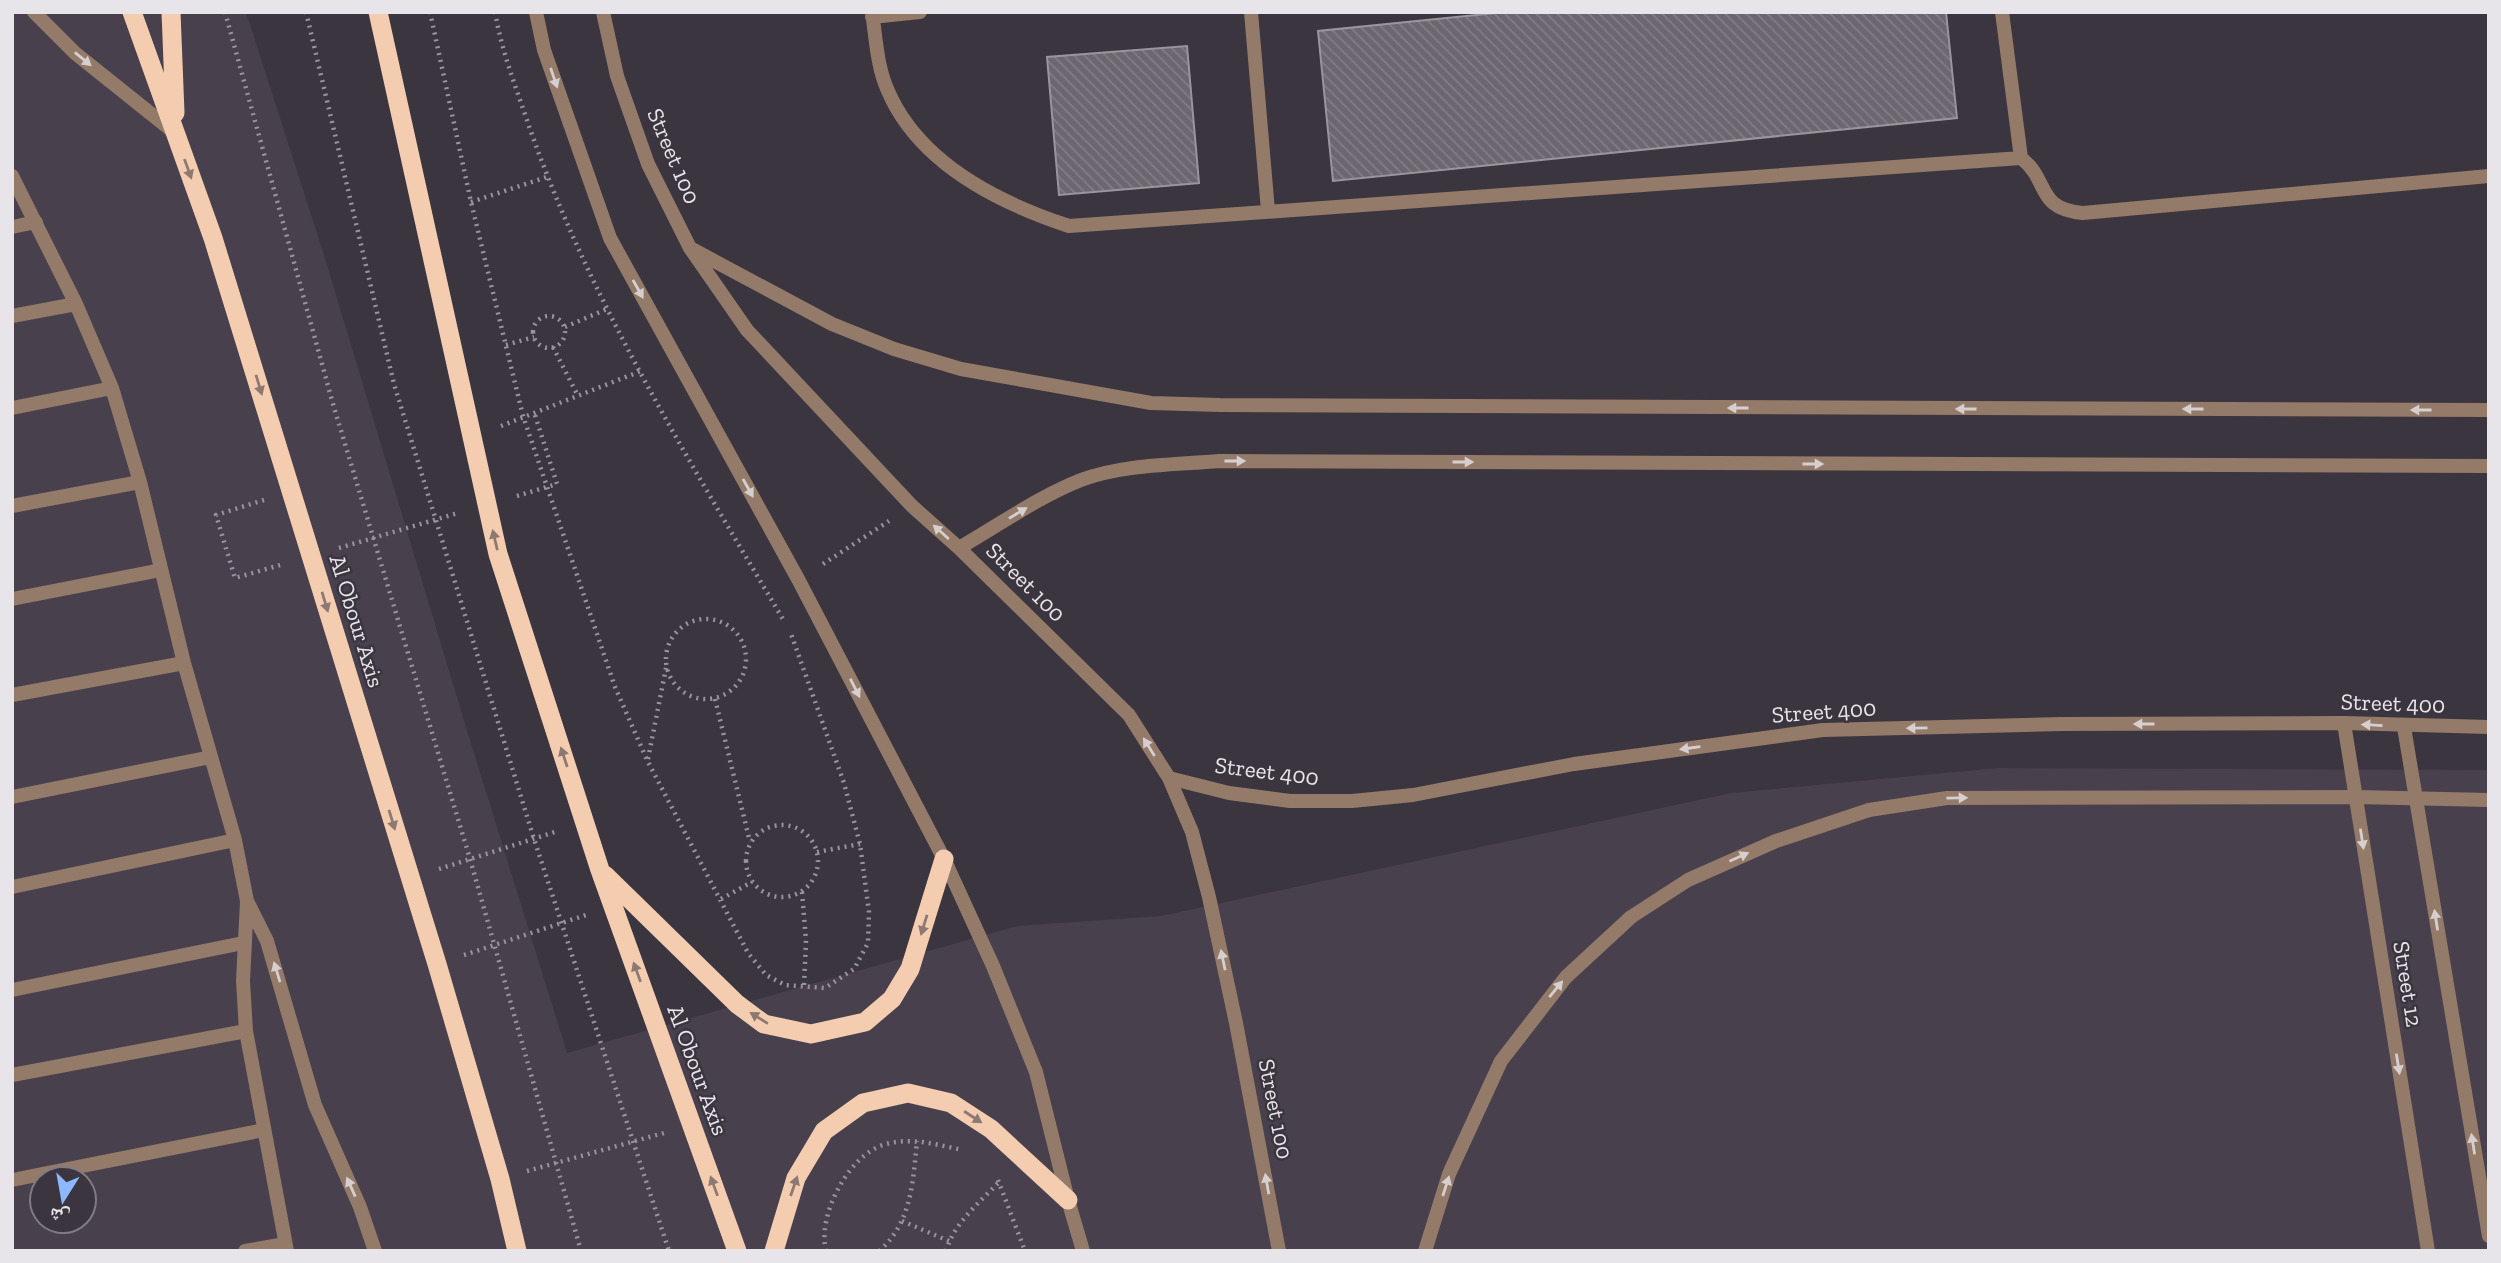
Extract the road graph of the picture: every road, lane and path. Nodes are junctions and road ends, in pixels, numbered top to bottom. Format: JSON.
{"nodes":[{"id":1,"x":34,"y":12,"type":"edge"},
{"id":2,"x":132,"y":12,"type":"edge"},
{"id":3,"x":171,"y":12,"type":"edge"},
{"id":4,"x":225,"y":12,"type":"edge"},
{"id":5,"x":306,"y":12,"type":"edge"},
{"id":6,"x":378,"y":12,"type":"edge"},
{"id":7,"x":430,"y":12,"type":"edge"},
{"id":8,"x":495,"y":12,"type":"edge"},
{"id":9,"x":536,"y":12,"type":"edge"},
{"id":10,"x":603,"y":12,"type":"edge"},
{"id":11,"x":920,"y":12,"type":"edge"},
{"id":12,"x":1251,"y":12,"type":"edge"},
{"id":13,"x":2002,"y":12,"type":"edge"},
{"id":14,"x":872,"y":14,"type":"edge"},
{"id":15,"x":175,"y":133,"type":"junction"},
{"id":16,"x":2021,"y":158,"type":"junction"},
{"id":17,"x":12,"y":176,"type":"edge"},
{"id":18,"x":2489,"y":176,"type":"edge"},
{"id":19,"x":547,"y":177,"type":"junction"},
{"id":20,"x":471,"y":202,"type":"junction"},
{"id":21,"x":1268,"y":211,"type":"junction"},
{"id":22,"x":36,"y":222,"type":"junction"},
{"id":23,"x":12,"y":227,"type":"edge"},
{"id":24,"x":690,"y":248,"type":"junction"},
{"id":25,"x":76,"y":304,"type":"junction"},
{"id":26,"x":607,"y":309,"type":"junction"},
{"id":27,"x":12,"y":316,"type":"edge"},
{"id":28,"x":565,"y":327,"type":"junction"},
{"id":29,"x":534,"y":337,"type":"junction"},
{"id":30,"x":506,"y":345,"type":"junction"},
{"id":31,"x":553,"y":347,"type":"junction"},
{"id":32,"x":641,"y":371,"type":"junction"},
{"id":33,"x":112,"y":388,"type":"junction"},
{"id":34,"x":578,"y":396,"type":"junction"},
{"id":35,"x":12,"y":408,"type":"edge"},
{"id":36,"x":2489,"y":410,"type":"edge"},
{"id":37,"x":534,"y":412,"type":"junction"},
{"id":38,"x":523,"y":416,"type":"junction"},
{"id":39,"x":2489,"y":466,"type":"edge"},
{"id":40,"x":140,"y":482,"type":"junction"},
{"id":41,"x":292,"y":491,"type":"junction"},
{"id":42,"x":517,"y":496,"type":"dead end"},
{"id":43,"x":12,"y":506,"type":"edge"},
{"id":44,"x":912,"y":506,"type":"junction"},
{"id":45,"x":463,"y":511,"type":"dead end"},
{"id":46,"x":959,"y":548,"type":"junction"},
{"id":47,"x":329,"y":551,"type":"dead end"},
{"id":48,"x":289,"y":562,"type":"dead end"},
{"id":49,"x":161,"y":570,"type":"junction"},
{"id":50,"x":798,"y":579,"type":"junction"},
{"id":51,"x":12,"y":599,"type":"edge"},
{"id":52,"x":184,"y":663,"type":"junction"},
{"id":53,"x":666,"y":667,"type":"junction"},
{"id":54,"x":12,"y":695,"type":"edge"},
{"id":55,"x":715,"y":699,"type":"junction"},
{"id":56,"x":2344,"y":723,"type":"junction"},
{"id":57,"x":2404,"y":727,"type":"junction"},
{"id":58,"x":2489,"y":727,"type":"edge"},
{"id":59,"x":211,"y":757,"type":"junction"},
{"id":60,"x":648,"y":760,"type":"junction"},
{"id":61,"x":1169,"y":778,"type":"junction"},
{"id":62,"x":12,"y":797,"type":"edge"},
{"id":63,"x":2356,"y":797,"type":"junction"},
{"id":64,"x":2416,"y":799,"type":"junction"},
{"id":65,"x":2489,"y":800,"type":"edge"},
{"id":66,"x":585,"y":823,"type":"junction"},
{"id":67,"x":534,"y":839,"type":"junction"},
{"id":68,"x":235,"y":840,"type":"junction"},
{"id":69,"x":750,"y":842,"type":"junction"},
{"id":70,"x":860,"y":844,"type":"junction"},
{"id":71,"x":817,"y":852,"type":"junction"},
{"id":72,"x":470,"y":859,"type":"junction"},
{"id":73,"x":944,"y":859,"type":"junction"},
{"id":74,"x":600,"y":870,"type":"junction"},
{"id":75,"x":410,"y":878,"type":"junction"},
{"id":76,"x":752,"y":882,"type":"junction"},
{"id":77,"x":12,"y":887,"type":"edge"},
{"id":78,"x":802,"y":892,"type":"junction"},
{"id":79,"x":720,"y":899,"type":"junction"},
{"id":80,"x":247,"y":901,"type":"junction"},
{"id":81,"x":613,"y":906,"type":"junction"},
{"id":82,"x":562,"y":923,"type":"junction"},
{"id":83,"x":243,"y":943,"type":"junction"},
{"id":84,"x":495,"y":945,"type":"junction"},
{"id":85,"x":437,"y":964,"type":"junction"},
{"id":86,"x":804,"y":986,"type":"junction"},
{"id":87,"x":12,"y":990,"type":"edge"},
{"id":88,"x":246,"y":1031,"type":"junction"},
{"id":89,"x":12,"y":1075,"type":"edge"},
{"id":90,"x":692,"y":1125,"type":"junction"},
{"id":91,"x":264,"y":1130,"type":"junction"},
{"id":92,"x":634,"y":1141,"type":"junction"},
{"id":93,"x":916,"y":1141,"type":"junction"},
{"id":94,"x":973,"y":1153,"type":"dead end"},
{"id":95,"x":556,"y":1163,"type":"junction"},
{"id":96,"x":990,"y":1172,"type":"dead end"},
{"id":97,"x":500,"y":1179,"type":"junction"},
{"id":98,"x":12,"y":1180,"type":"edge"},
{"id":99,"x":999,"y":1182,"type":"junction"},
{"id":100,"x":1068,"y":1200,"type":"junction"},
{"id":101,"x":902,"y":1221,"type":"junction"},
{"id":102,"x":2489,"y":1236,"type":"edge"},
{"id":103,"x":949,"y":1241,"type":"junction"},
{"id":104,"x":286,"y":1247,"type":"edge"},
{"id":105,"x":245,"y":1251,"type":"edge"},
{"id":106,"x":375,"y":1251,"type":"edge"},
{"id":107,"x":517,"y":1251,"type":"edge"},
{"id":108,"x":581,"y":1251,"type":"edge"},
{"id":109,"x":669,"y":1251,"type":"edge"},
{"id":110,"x":737,"y":1251,"type":"edge"},
{"id":111,"x":774,"y":1251,"type":"edge"},
{"id":112,"x":827,"y":1251,"type":"edge"},
{"id":113,"x":879,"y":1251,"type":"edge"},
{"id":114,"x":946,"y":1251,"type":"edge"},
{"id":115,"x":1025,"y":1251,"type":"edge"},
{"id":116,"x":1083,"y":1251,"type":"edge"},
{"id":117,"x":1279,"y":1251,"type":"edge"},
{"id":118,"x":1425,"y":1251,"type":"edge"},
{"id":119,"x":2427,"y":1251,"type":"edge"}],
"edges":[{"from":1,"to":15,"type":"street","one_way":true},
{"from":2,"to":15,"type":"highway","name":"Al Obour Axis"},
{"from":3,"to":15,"type":"highway"},
{"from":4,"to":72,"type":"path"},
{"from":5,"to":67,"type":"path"},
{"from":66,"to":6,"type":"highway","name":"Al Obour Axis","one_way":true},
{"from":7,"to":20,"type":"path"},
{"from":8,"to":19,"type":"path"},
{"from":9,"to":50,"type":"street","one_way":true},
{"from":10,"to":24,"type":"street","name":"Street 100"},
{"from":11,"to":14,"type":"street"},
{"from":12,"to":21,"type":"street"},
{"from":13,"to":16,"type":"street"},
{"from":14,"to":21,"type":"street"},
{"from":15,"to":41,"type":"highway","name":"Al Obour Axis","one_way":true},
{"from":16,"to":18,"type":"street"},
{"from":16,"to":21,"type":"street"},
{"from":17,"to":22,"type":"street"},
{"from":19,"to":20,"type":"path"},
{"from":19,"to":26,"type":"path"},
{"from":20,"to":30,"type":"path"},
{"from":22,"to":23,"type":"street"},
{"from":22,"to":25,"type":"street"},
{"from":36,"to":24,"type":"street","one_way":true},
{"from":24,"to":44,"type":"street","name":"Street 100"},
{"from":25,"to":27,"type":"street"},
{"from":25,"to":33,"type":"street"},
{"from":26,"to":28,"type":"path"},
{"from":26,"to":32,"type":"path"},
{"from":28,"to":29,"type":"path"},
{"from":28,"to":31,"type":"path"},
{"from":29,"to":30,"type":"path"},
{"from":29,"to":31,"type":"path"},
{"from":30,"to":38,"type":"path"},
{"from":31,"to":34,"type":"path"},
{"from":32,"to":34,"type":"path"},
{"from":32,"to":70,"type":"path"},
{"from":33,"to":35,"type":"street"},
{"from":33,"to":40,"type":"street"},
{"from":34,"to":37,"type":"path"},
{"from":37,"to":38,"type":"path"},
{"from":37,"to":42,"type":"path"},
{"from":38,"to":60,"type":"path"},
{"from":46,"to":39,"type":"street","one_way":true},
{"from":40,"to":43,"type":"street"},
{"from":40,"to":49,"type":"street"},
{"from":41,"to":48,"type":"path"},
{"from":41,"to":75,"type":"highway","name":"Al Obour Axis","one_way":true},
{"from":46,"to":44,"type":"street","name":"Street 100","one_way":true},
{"from":44,"to":50,"type":"path"},
{"from":45,"to":47,"type":"path"},
{"from":61,"to":46,"type":"street","name":"Street 100","one_way":true},
{"from":49,"to":51,"type":"street"},
{"from":49,"to":52,"type":"street"},
{"from":50,"to":73,"type":"street","one_way":true},
{"from":52,"to":54,"type":"street"},
{"from":52,"to":59,"type":"street"},
{"from":53,"to":55,"type":"path"},
{"from":53,"to":55,"type":"path"},
{"from":53,"to":60,"type":"path"},
{"from":55,"to":69,"type":"path"},
{"from":57,"to":56,"type":"street","name":"Street 400","one_way":true},
{"from":56,"to":61,"type":"street","name":"Street 400","one_way":true},
{"from":56,"to":63,"type":"street","name":"Street 12"},
{"from":57,"to":58,"type":"street","name":"Street 400"},
{"from":57,"to":64,"type":"street","name":"Street 12"},
{"from":59,"to":62,"type":"street"},
{"from":59,"to":68,"type":"street"},
{"from":60,"to":79,"type":"path"},
{"from":117,"to":61,"type":"street","name":"Street 100","one_way":true},
{"from":63,"to":64,"type":"street"},
{"from":118,"to":63,"type":"street","one_way":true},
{"from":63,"to":119,"type":"street","name":"Street 12","one_way":true},
{"from":64,"to":65,"type":"street"},
{"from":102,"to":64,"type":"street","name":"Street 12","one_way":true},
{"from":66,"to":67,"type":"path"},
{"from":66,"to":74,"type":"highway","name":"Al Obour Axis"},
{"from":67,"to":72,"type":"path"},
{"from":67,"to":82,"type":"path"},
{"from":68,"to":77,"type":"street"},
{"from":68,"to":80,"type":"street"},
{"from":69,"to":71,"type":"path"},
{"from":69,"to":76,"type":"path"},
{"from":70,"to":71,"type":"path"},
{"from":70,"to":86,"type":"path"},
{"from":71,"to":78,"type":"path"},
{"from":72,"to":75,"type":"path"},
{"from":72,"to":84,"type":"path"},
{"from":73,"to":74,"type":"highway","one_way":true},
{"from":73,"to":100,"type":"street"},
{"from":74,"to":81,"type":"highway","name":"Al Obour Axis"},
{"from":75,"to":85,"type":"highway","name":"Al Obour Axis"},
{"from":76,"to":78,"type":"path"},
{"from":76,"to":79,"type":"path"},
{"from":78,"to":86,"type":"path"},
{"from":79,"to":86,"type":"path"},
{"from":80,"to":83,"type":"street"},
{"from":106,"to":80,"type":"street","one_way":true},
{"from":81,"to":82,"type":"path"},
{"from":90,"to":81,"type":"highway","name":"Al Obour Axis","one_way":true},
{"from":82,"to":84,"type":"path"},
{"from":82,"to":92,"type":"path"},
{"from":83,"to":87,"type":"street"},
{"from":83,"to":88,"type":"street"},
{"from":84,"to":85,"type":"path"},
{"from":84,"to":95,"type":"path"},
{"from":85,"to":97,"type":"highway","name":"Al Obour Axis"},
{"from":88,"to":89,"type":"street"},
{"from":88,"to":91,"type":"street"},
{"from":90,"to":92,"type":"path"},
{"from":110,"to":90,"type":"highway","name":"Al Obour Axis","one_way":true},
{"from":91,"to":98,"type":"street"},
{"from":91,"to":104,"type":"street"},
{"from":92,"to":95,"type":"path"},
{"from":92,"to":109,"type":"path"},
{"from":93,"to":94,"type":"path"},
{"from":93,"to":101,"type":"path"},
{"from":93,"to":112,"type":"path"},
{"from":95,"to":97,"type":"path"},
{"from":95,"to":108,"type":"path"},
{"from":96,"to":99,"type":"path"},
{"from":97,"to":107,"type":"highway","name":"Al Obour Axis"},
{"from":99,"to":103,"type":"path"},
{"from":99,"to":115,"type":"path"},
{"from":111,"to":100,"type":"highway","one_way":true},
{"from":100,"to":116,"type":"street"},
{"from":101,"to":103,"type":"path"},
{"from":101,"to":113,"type":"path"},
{"from":103,"to":114,"type":"path"},
{"from":104,"to":105,"type":"street"}]}
